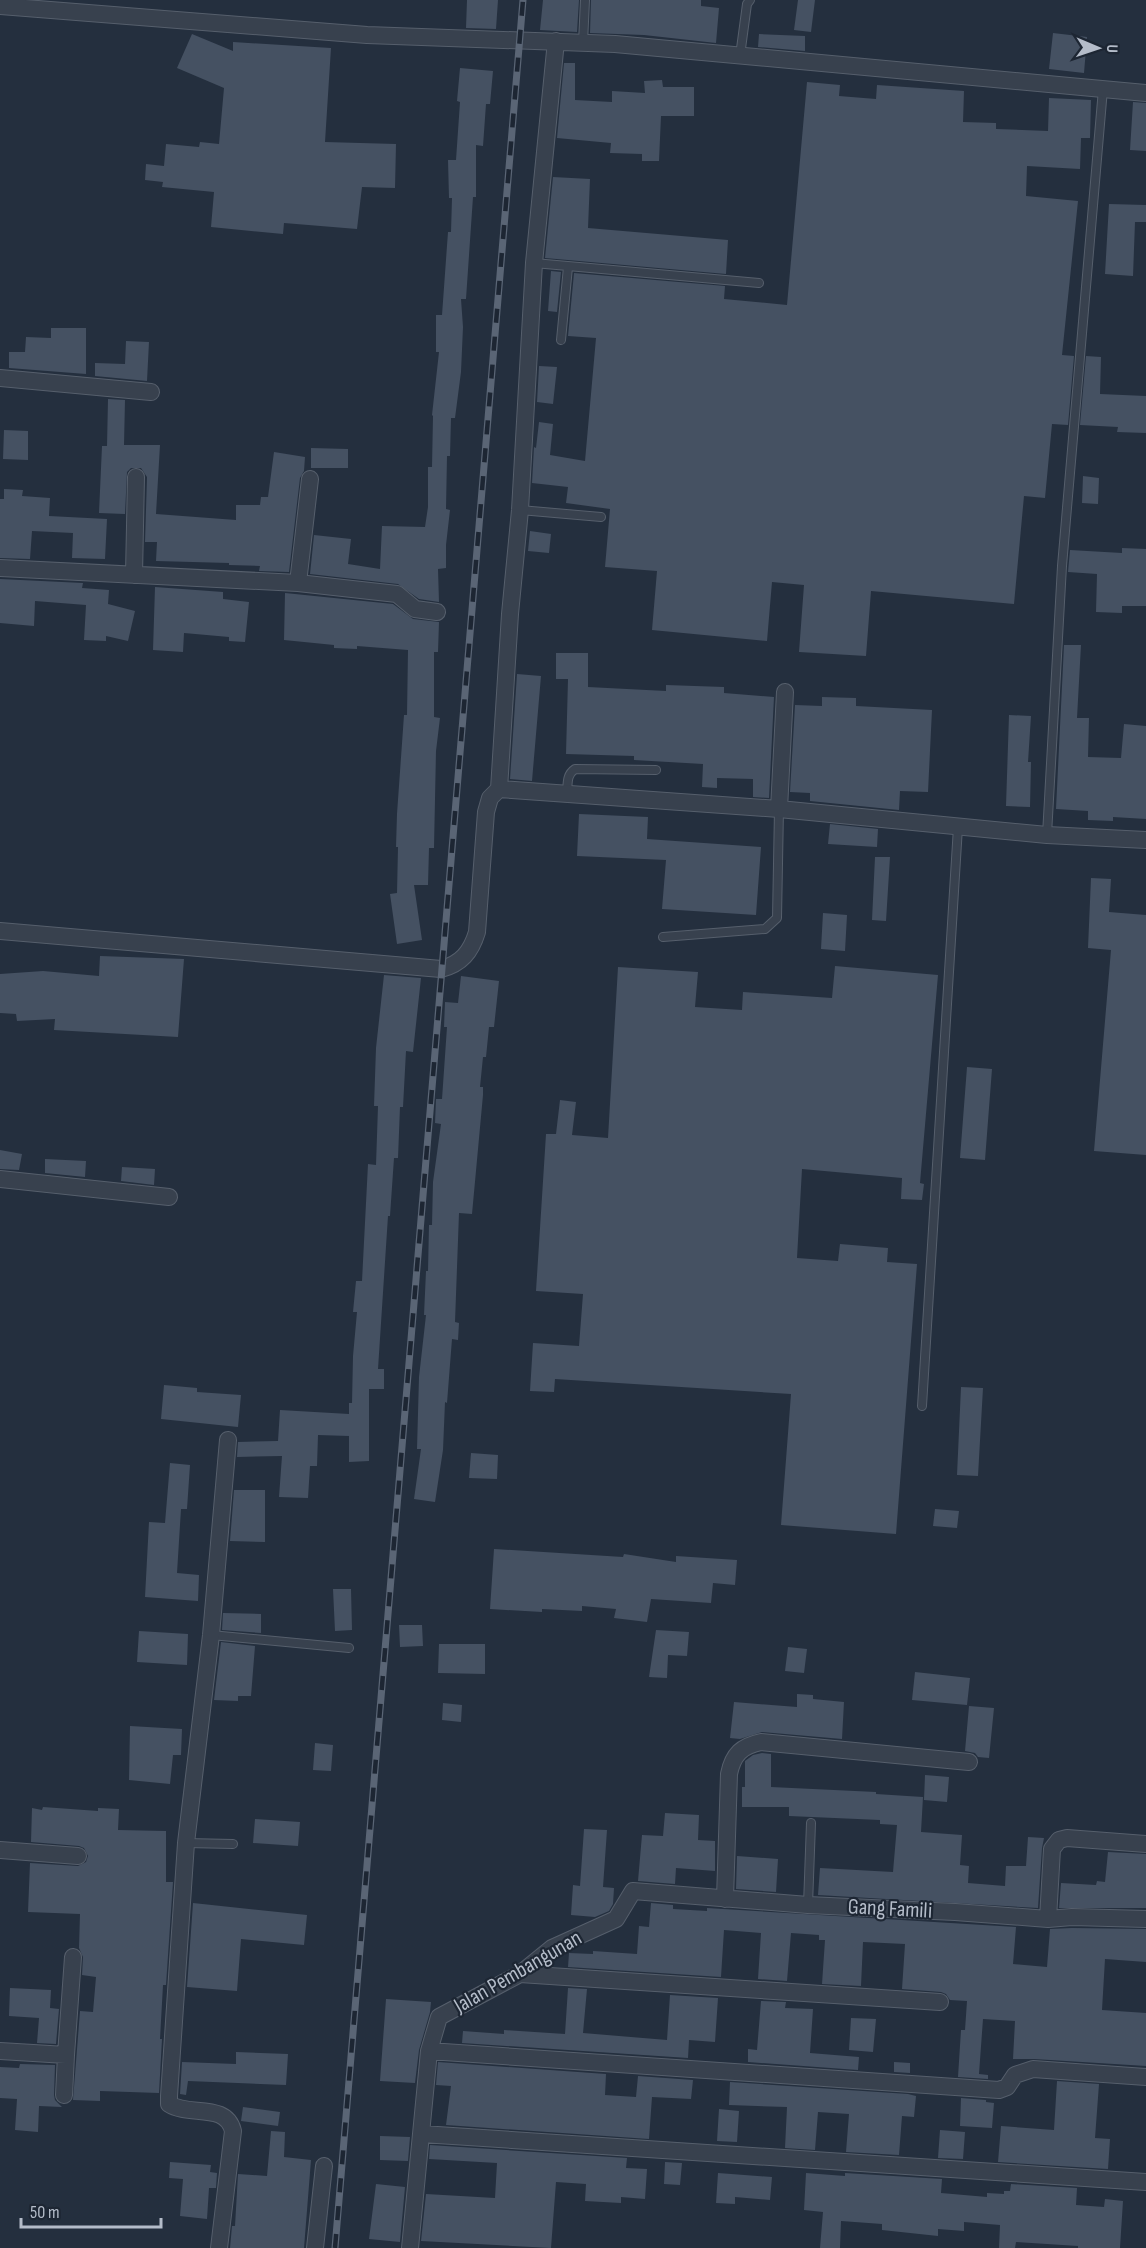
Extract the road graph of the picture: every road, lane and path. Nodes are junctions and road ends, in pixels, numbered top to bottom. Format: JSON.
{"nodes":[{"id":1,"x":585,"y":0,"type":"edge"},
{"id":2,"x":750,"y":0,"type":"edge"},
{"id":3,"x":0,"y":6,"type":"edge"},
{"id":4,"x":556,"y":41,"type":"junction"},
{"id":5,"x":583,"y":43,"type":"junction"},
{"id":6,"x":740,"y":56,"type":"junction"},
{"id":7,"x":1103,"y":89,"type":"junction"},
{"id":8,"x":1146,"y":93,"type":"edge"},
{"id":9,"x":534,"y":263,"type":"junction"},
{"id":10,"x":568,"y":267,"type":"junction"},
{"id":11,"x":759,"y":283,"type":"dead end"},
{"id":12,"x":561,"y":340,"type":"dead end"},
{"id":13,"x":0,"y":378,"type":"edge"},
{"id":14,"x":152,"y":392,"type":"dead end"},
{"id":15,"x":136,"y":477,"type":"dead end"},
{"id":16,"x":310,"y":479,"type":"dead end"},
{"id":17,"x":520,"y":510,"type":"junction"},
{"id":18,"x":601,"y":517,"type":"dead end"},
{"id":19,"x":0,"y":568,"type":"edge"},
{"id":20,"x":134,"y":575,"type":"junction"},
{"id":21,"x":298,"y":583,"type":"junction"},
{"id":22,"x":437,"y":612,"type":"dead end"},
{"id":23,"x":785,"y":692,"type":"dead end"},
{"id":24,"x":656,"y":770,"type":"dead end"},
{"id":25,"x":499,"y":789,"type":"junction"},
{"id":26,"x":567,"y":794,"type":"junction"},
{"id":27,"x":779,"y":809,"type":"junction"},
{"id":28,"x":958,"y":827,"type":"junction"},
{"id":29,"x":1047,"y":835,"type":"junction"},
{"id":30,"x":1146,"y":840,"type":"edge"},
{"id":31,"x":0,"y":931,"type":"edge"},
{"id":32,"x":663,"y":937,"type":"dead end"},
{"id":33,"x":0,"y":1179,"type":"edge"},
{"id":34,"x":169,"y":1197,"type":"dead end"},
{"id":35,"x":922,"y":1406,"type":"dead end"},
{"id":36,"x":228,"y":1440,"type":"dead end"},
{"id":37,"x":211,"y":1635,"type":"junction"},
{"id":38,"x":349,"y":1648,"type":"dead end"},
{"id":39,"x":969,"y":1762,"type":"dead end"},
{"id":40,"x":812,"y":1823,"type":"dead end"},
{"id":41,"x":186,"y":1843,"type":"junction"},
{"id":42,"x":233,"y":1844,"type":"dead end"},
{"id":43,"x":1146,"y":1844,"type":"edge"},
{"id":44,"x":0,"y":1850,"type":"edge"},
{"id":45,"x":78,"y":1856,"type":"dead end"},
{"id":46,"x":633,"y":1891,"type":"joint"},
{"id":47,"x":725,"y":1899,"type":"junction"},
{"id":48,"x":808,"y":1905,"type":"junction"},
{"id":49,"x":1048,"y":1919,"type":"junction"},
{"id":50,"x":1146,"y":1919,"type":"edge"},
{"id":51,"x":73,"y":1957,"type":"dead end"},
{"id":52,"x":520,"y":1974,"type":"junction"},
{"id":53,"x":940,"y":2002,"type":"dead end"},
{"id":54,"x":429,"y":2050,"type":"junction"},
{"id":55,"x":0,"y":2051,"type":"edge"},
{"id":56,"x":66,"y":2055,"type":"junction"},
{"id":57,"x":1146,"y":2077,"type":"edge"},
{"id":58,"x":64,"y":2094,"type":"dead end"},
{"id":59,"x":422,"y":2134,"type":"junction"},
{"id":60,"x":324,"y":2166,"type":"dead end"},
{"id":61,"x":1146,"y":2182,"type":"edge"},
{"id":62,"x":219,"y":2248,"type":"edge"},
{"id":63,"x":315,"y":2248,"type":"edge"},
{"id":64,"x":415,"y":2248,"type":"edge"}],
"edges":[{"from":1,"to":5,"type":"lane"},
{"from":2,"to":6,"type":"lane"},
{"from":3,"to":4,"type":"street"},
{"from":4,"to":5,"type":"street"},
{"from":4,"to":9,"type":"street"},
{"from":5,"to":6,"type":"street"},
{"from":6,"to":7,"type":"street"},
{"from":7,"to":8,"type":"street"},
{"from":7,"to":29,"type":"lane"},
{"from":9,"to":10,"type":"lane"},
{"from":9,"to":17,"type":"street"},
{"from":10,"to":11,"type":"lane"},
{"from":10,"to":12,"type":"lane"},
{"from":13,"to":14,"type":"street"},
{"from":15,"to":20,"type":"street"},
{"from":16,"to":21,"type":"street"},
{"from":17,"to":18,"type":"lane"},
{"from":17,"to":25,"type":"street"},
{"from":19,"to":20,"type":"street"},
{"from":20,"to":21,"type":"street"},
{"from":21,"to":22,"type":"street"},
{"from":23,"to":27,"type":"street"},
{"from":24,"to":26,"type":"lane"},
{"from":25,"to":26,"type":"street"},
{"from":25,"to":31,"type":"street"},
{"from":26,"to":27,"type":"street"},
{"from":27,"to":28,"type":"street"},
{"from":27,"to":32,"type":"lane"},
{"from":28,"to":29,"type":"street"},
{"from":28,"to":35,"type":"lane"},
{"from":29,"to":30,"type":"street"},
{"from":33,"to":34,"type":"street"},
{"from":36,"to":37,"type":"street"},
{"from":37,"to":38,"type":"lane"},
{"from":37,"to":41,"type":"street"},
{"from":39,"to":47,"type":"street"},
{"from":40,"to":48,"type":"lane"},
{"from":41,"to":42,"type":"lane"},
{"from":41,"to":62,"type":"street"},
{"from":43,"to":49,"type":"street"},
{"from":44,"to":45,"type":"street"},
{"from":46,"to":47,"type":"street","name":"Gang Famili"},
{"from":46,"to":52,"type":"street","name":"Jalan Pembangunan"},
{"from":47,"to":48,"type":"street","name":"Gang Famili"},
{"from":48,"to":49,"type":"street","name":"Gang Famili"},
{"from":49,"to":50,"type":"street","name":"Gang Famili"},
{"from":51,"to":56,"type":"street"},
{"from":52,"to":53,"type":"street"},
{"from":52,"to":54,"type":"street","name":"Jalan Pembangunan"},
{"from":54,"to":57,"type":"street"},
{"from":54,"to":59,"type":"street","name":"Jalan Pembangunan"},
{"from":55,"to":56,"type":"street"},
{"from":56,"to":58,"type":"street"},
{"from":59,"to":61,"type":"street"},
{"from":59,"to":64,"type":"street","name":"Jalan Pembangunan"},
{"from":60,"to":63,"type":"street"}]}
